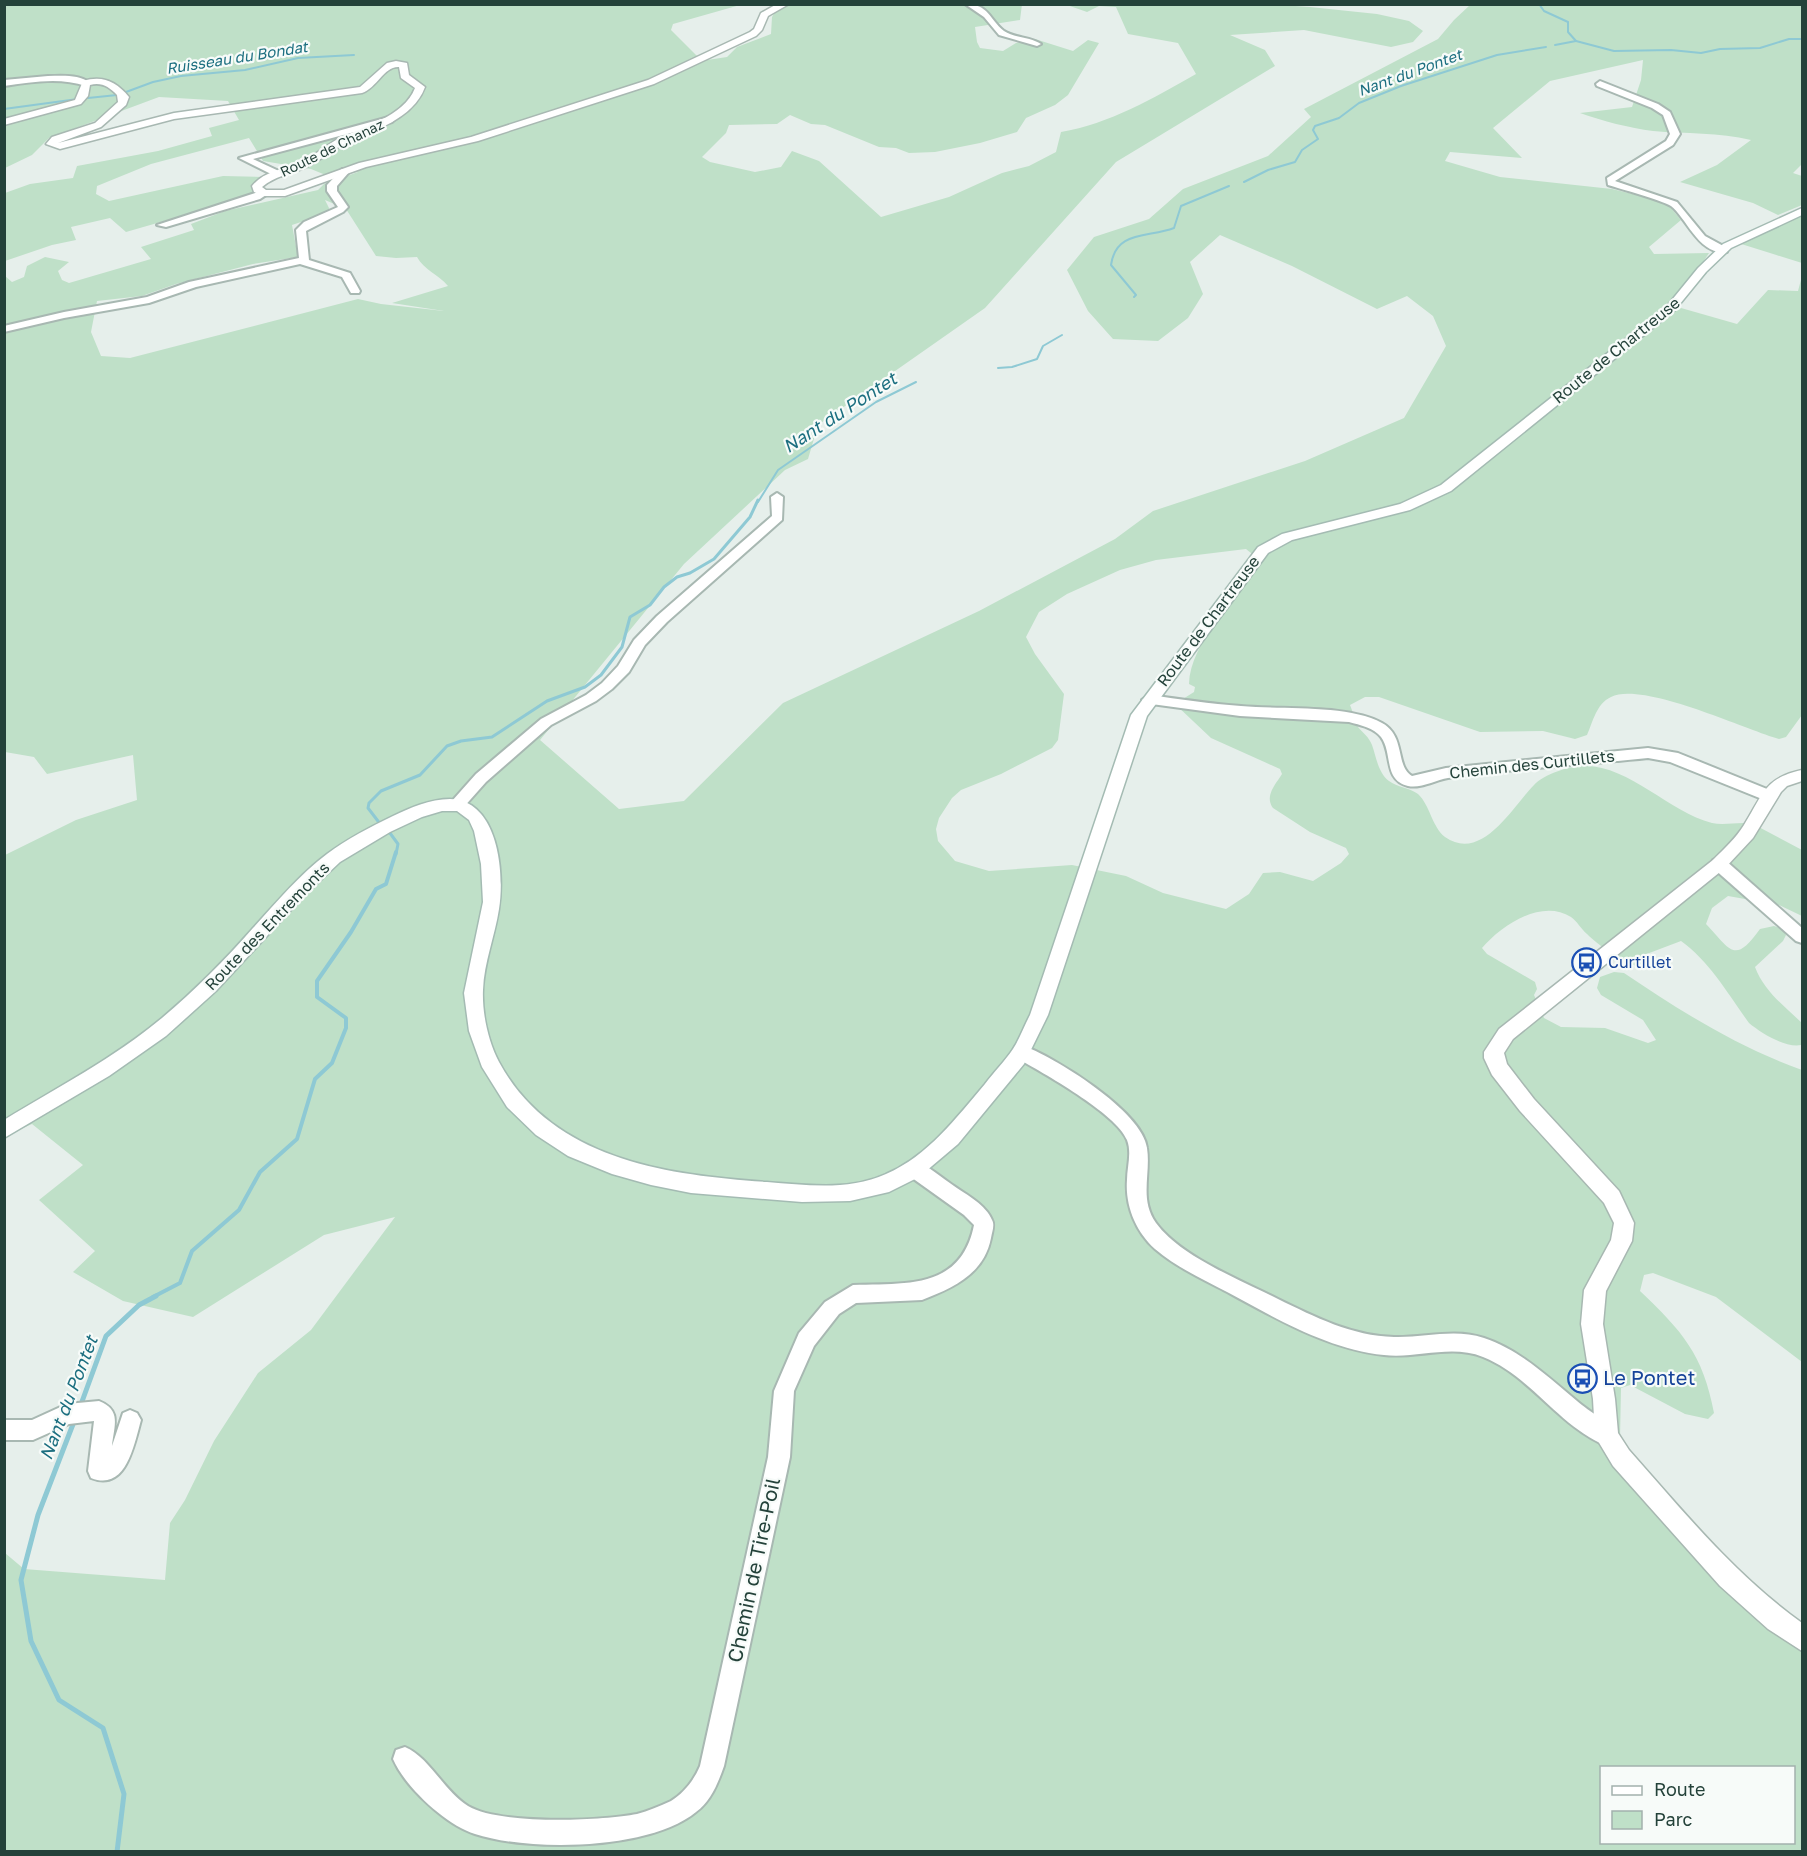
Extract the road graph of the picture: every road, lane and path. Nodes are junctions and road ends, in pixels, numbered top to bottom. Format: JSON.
{"nodes":[{"id":1,"x":785,"y":4,"type":"edge"},
{"id":2,"x":969,"y":4,"type":"edge"},
{"id":3,"x":1037,"y":44,"type":"dead end"},
{"id":4,"x":4,"y":83,"type":"edge"},
{"id":5,"x":86,"y":83,"type":"junction"},
{"id":6,"x":1600,"y":84,"type":"dead end"},
{"id":7,"x":389,"y":120,"type":"junction"},
{"id":8,"x":4,"y":122,"type":"edge"},
{"id":9,"x":345,"y":171,"type":"junction"},
{"id":10,"x":278,"y":174,"type":"junction"},
{"id":11,"x":264,"y":193,"type":"junction"},
{"id":12,"x":1803,"y":211,"type":"edge"},
{"id":13,"x":162,"y":225,"type":"dead end"},
{"id":14,"x":1723,"y":250,"type":"junction"},
{"id":15,"x":304,"y":260,"type":"junction"},
{"id":16,"x":355,"y":291,"type":"dead end"},
{"id":17,"x":4,"y":329,"type":"edge"},
{"id":18,"x":777,"y":497,"type":"dead end"},
{"id":19,"x":1149,"y":700,"type":"junction"},
{"id":20,"x":1803,"y":776,"type":"edge"},
{"id":21,"x":1767,"y":795,"type":"junction"},
{"id":22,"x":457,"y":805,"type":"junction"},
{"id":23,"x":1719,"y":864,"type":"junction"},
{"id":24,"x":1803,"y":937,"type":"edge"},
{"id":25,"x":1021,"y":1052,"type":"junction"},
{"id":26,"x":4,"y":1130,"type":"edge"},
{"id":27,"x":915,"y":1169,"type":"junction"},
{"id":28,"x":130,"y":1420,"type":"dead end"},
{"id":29,"x":4,"y":1430,"type":"edge"},
{"id":30,"x":1607,"y":1436,"type":"junction"},
{"id":31,"x":1803,"y":1638,"type":"edge"},
{"id":32,"x":405,"y":1759,"type":"dead end"}],
"edges":[{"from":1,"to":9,"type":"street","name":"Route de Chanaz"},
{"from":2,"to":3,"type":"street"},
{"from":4,"to":5,"type":"street"},
{"from":5,"to":7,"type":"street","name":"Route de Chanaz"},
{"from":5,"to":8,"type":"street"},
{"from":6,"to":14,"type":"street"},
{"from":7,"to":10,"type":"street","name":"Route de Chanaz"},
{"from":7,"to":10,"type":"street"},
{"from":9,"to":11,"type":"street","name":"Route de Chanaz"},
{"from":9,"to":15,"type":"street"},
{"from":10,"to":11,"type":"street","name":"Route de Chanaz"},
{"from":11,"to":13,"type":"street"},
{"from":12,"to":14,"type":"street","name":"Route de Chartreuse"},
{"from":14,"to":19,"type":"street","name":"Route de Chartreuse"},
{"from":15,"to":16,"type":"street"},
{"from":15,"to":17,"type":"street"},
{"from":18,"to":22,"type":"street"},
{"from":19,"to":21,"type":"street","name":"Chemin des Curtillets"},
{"from":19,"to":25,"type":"street","name":"Route de Chartreuse"},
{"from":20,"to":21,"type":"street"},
{"from":21,"to":23,"type":"street"},
{"from":22,"to":26,"type":"street","name":"Route des Entremonts"},
{"from":22,"to":27,"type":"street"},
{"from":23,"to":24,"type":"street"},
{"from":23,"to":30,"type":"street"},
{"from":25,"to":27,"type":"street","name":"Route de Chartreuse"},
{"from":25,"to":30,"type":"street"},
{"from":27,"to":32,"type":"street","name":"Chemin de Tire-Poil"},
{"from":28,"to":29,"type":"street"},
{"from":30,"to":31,"type":"street"}]}
